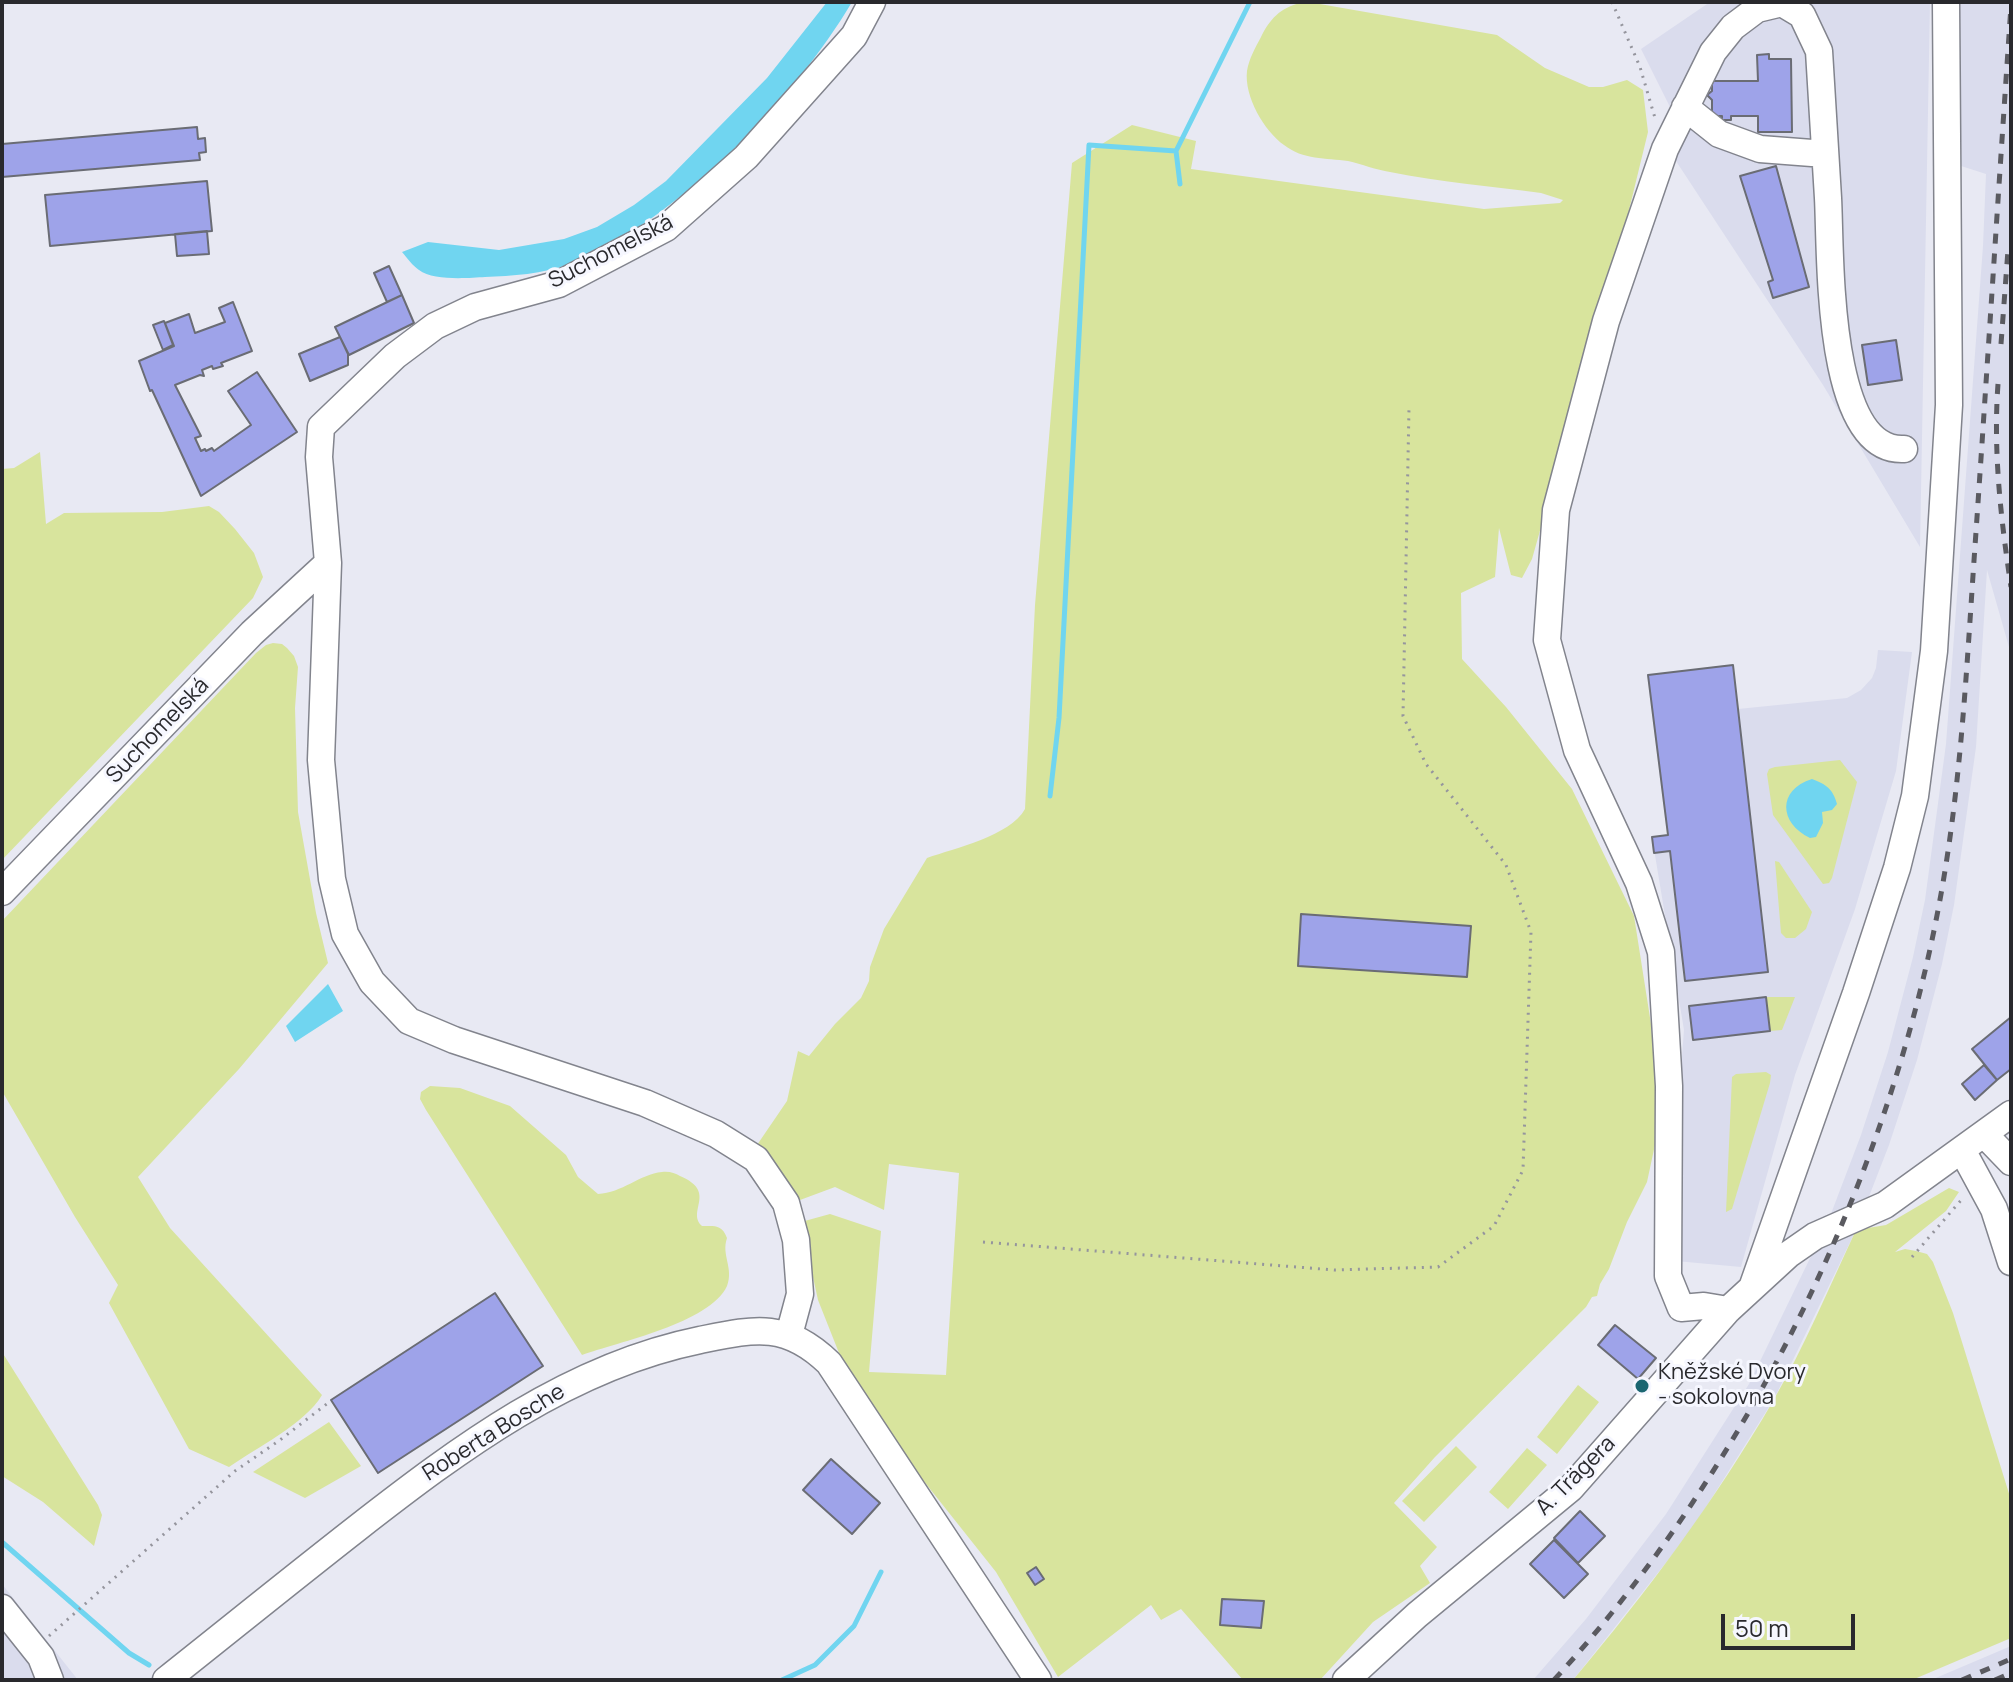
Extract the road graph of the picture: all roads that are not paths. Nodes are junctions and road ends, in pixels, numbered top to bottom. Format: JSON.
{"nodes":[{"id":1,"x":872,"y":2,"type":"edge"},
{"id":2,"x":1946,"y":2,"type":"edge"},
{"id":3,"x":1685,"y":107,"type":"junction"},
{"id":4,"x":1825,"y":154,"type":"junction"},
{"id":5,"x":1904,"y":449,"type":"dead end"},
{"id":6,"x":328,"y":563,"type":"junction"},
{"id":7,"x":2,"y":892,"type":"edge"},
{"id":8,"x":2011,"y":1114,"type":"edge"},
{"id":9,"x":1984,"y":1134,"type":"junction"},
{"id":10,"x":1962,"y":1150,"type":"junction"},
{"id":11,"x":2011,"y":1162,"type":"edge"},
{"id":12,"x":2011,"y":1262,"type":"edge"},
{"id":13,"x":1753,"y":1285,"type":"junction"},
{"id":14,"x":1728,"y":1310,"type":"junction"},
{"id":15,"x":789,"y":1335,"type":"junction"},
{"id":16,"x":2,"y":1608,"type":"edge"},
{"id":17,"x":50,"y":1680,"type":"edge"},
{"id":18,"x":166,"y":1680,"type":"edge"},
{"id":19,"x":1038,"y":1680,"type":"edge"},
{"id":20,"x":1346,"y":1680,"type":"edge"}],
"edges":[{"from":1,"to":6,"type":"street","name":"Suchomelská"},
{"from":2,"to":13,"type":"street"},
{"from":3,"to":4,"type":"street"},
{"from":3,"to":4,"type":"street"},
{"from":3,"to":14,"type":"street"},
{"from":4,"to":5,"type":"street"},
{"from":6,"to":7,"type":"street","name":"Suchomelská"},
{"from":6,"to":15,"type":"street"},
{"from":8,"to":9,"type":"street","name":"A. Trägera"},
{"from":9,"to":10,"type":"street","name":"A. Trägera"},
{"from":9,"to":11,"type":"street"},
{"from":10,"to":12,"type":"street"},
{"from":10,"to":13,"type":"street","name":"A. Trägera"},
{"from":13,"to":14,"type":"street","name":"A. Trägera"},
{"from":14,"to":20,"type":"street","name":"A. Trägera"},
{"from":15,"to":18,"type":"street","name":"Roberta Bosche"},
{"from":15,"to":19,"type":"street","name":"Roberta Bosche"},
{"from":16,"to":17,"type":"street"}]}
